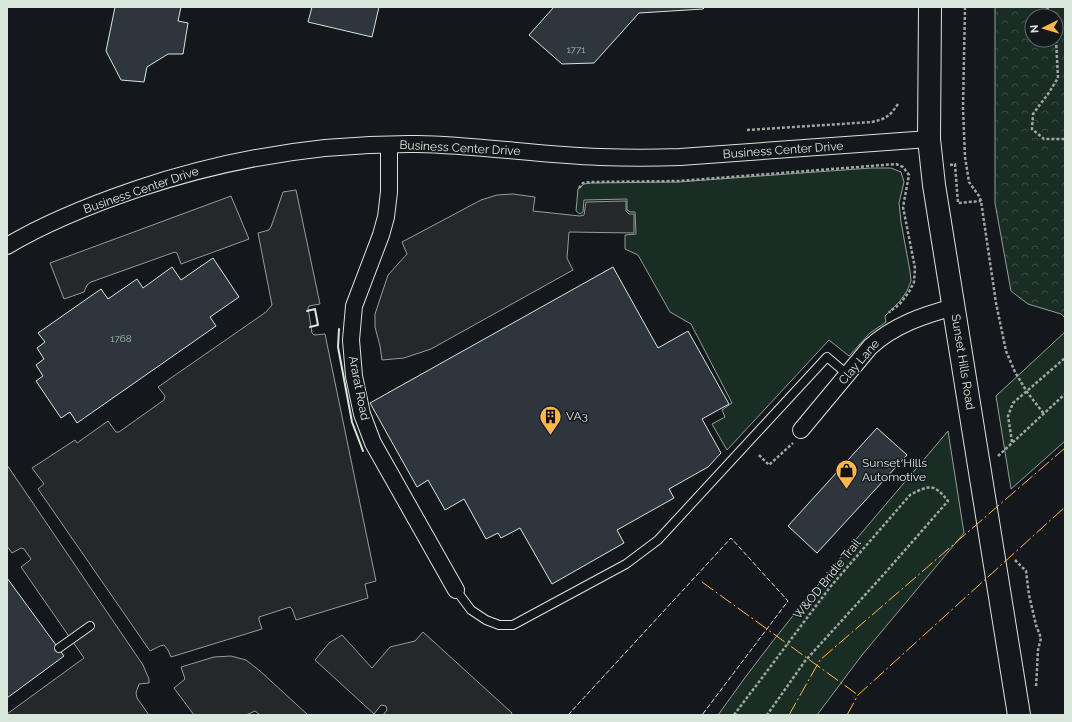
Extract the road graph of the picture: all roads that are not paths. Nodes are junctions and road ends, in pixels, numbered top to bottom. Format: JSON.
{"nodes":[{"id":1,"x":930,"y":7,"type":"edge"},
{"id":2,"x":929,"y":139,"type":"junction"},
{"id":3,"x":389,"y":145,"type":"junction"},
{"id":4,"x":7,"y":246,"type":"edge"},
{"id":5,"x":954,"y":307,"type":"junction"},
{"id":6,"x":848,"y":374,"type":"junction"},
{"id":7,"x":799,"y":434,"type":"road end"},
{"id":8,"x":456,"y":590,"type":"joint"},
{"id":9,"x":90,"y":626,"type":"dead end"},
{"id":10,"x":59,"y":648,"type":"dead end"},
{"id":11,"x":1020,"y":715,"type":"edge"}],
"edges":[{"from":1,"to":2,"type":"main road","name":"Sunset Hills Road"},
{"from":2,"to":3,"type":"street","name":"Business Center Drive"},
{"from":2,"to":5,"type":"main road","name":"Sunset Hills Road"},
{"from":3,"to":4,"type":"street","name":"Business Center Drive"},
{"from":3,"to":8,"type":"street","name":"Ararat Road"},
{"from":5,"to":6,"type":"street","name":"Clay Lane"},
{"from":5,"to":11,"type":"main road","name":"Sunset Hills Road"},
{"from":6,"to":7,"type":"street","name":"Clay Lane"},
{"from":6,"to":8,"type":"lane"},
{"from":9,"to":10,"type":"lane"}]}
